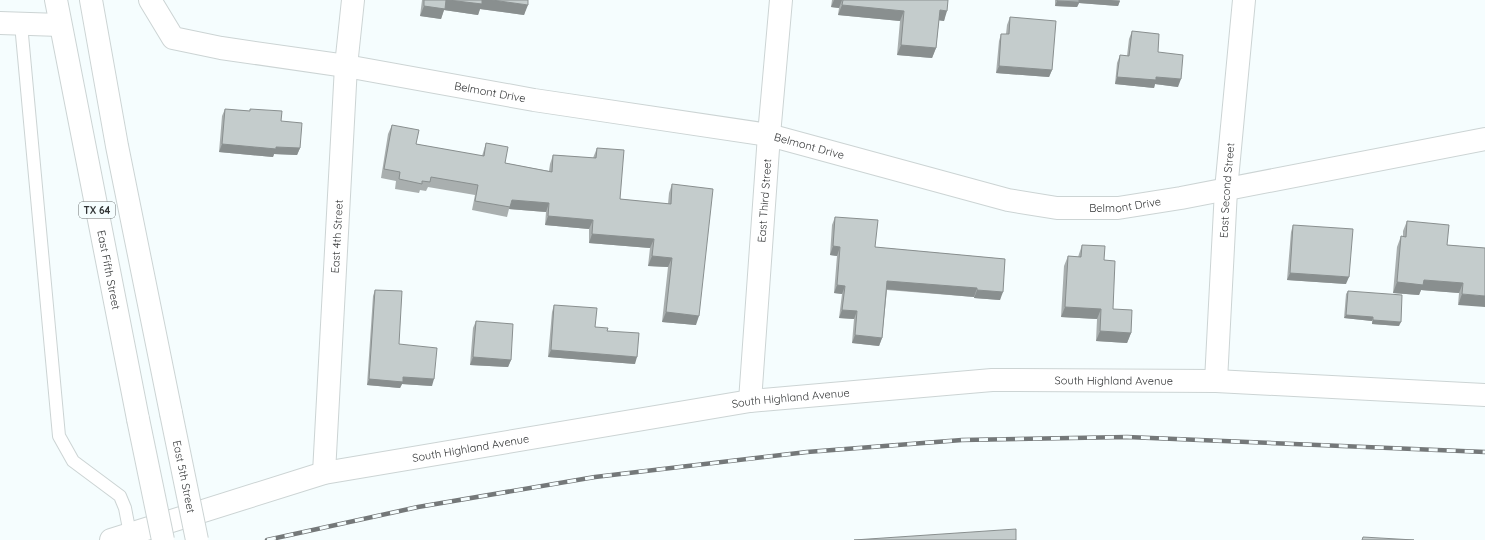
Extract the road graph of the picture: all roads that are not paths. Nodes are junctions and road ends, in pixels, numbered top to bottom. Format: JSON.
{"nodes":[{"id":1,"x":56,"y":0,"type":"edge"},
{"id":2,"x":91,"y":0,"type":"edge"},
{"id":3,"x":150,"y":0,"type":"edge"},
{"id":4,"x":353,"y":0,"type":"edge"},
{"id":5,"x":781,"y":0,"type":"edge"},
{"id":6,"x":1244,"y":0,"type":"edge"},
{"id":7,"x":11,"y":23,"type":"edge"},
{"id":8,"x":60,"y":25,"type":"junction"},
{"id":9,"x":346,"y":66,"type":"junction"},
{"id":10,"x":769,"y":135,"type":"junction"},
{"id":11,"x":1485,"y":139,"type":"edge"},
{"id":12,"x":1226,"y":190,"type":"junction"},
{"id":13,"x":1216,"y":381,"type":"junction"},
{"id":14,"x":1485,"y":395,"type":"edge"},
{"id":15,"x":750,"y":401,"type":"junction"},
{"id":16,"x":324,"y":473,"type":"junction"},
{"id":17,"x":121,"y":537,"type":"edge"},
{"id":18,"x":163,"y":540,"type":"edge"},
{"id":19,"x":197,"y":540,"type":"edge"}],
"edges":[{"from":1,"to":8,"type":"street","name":"East Fifth Street","number":"TX 64"},
{"from":2,"to":19,"type":"street","name":"East 5th Street","number":"TX 64","bridge":true},
{"from":3,"to":9,"type":"street","name":"Belmont Drive"},
{"from":4,"to":9,"type":"street","name":"East 4th Street"},
{"from":5,"to":10,"type":"street","name":"East Third Street"},
{"from":6,"to":12,"type":"street","name":"East Second Street"},
{"from":7,"to":8,"type":"street"},
{"from":7,"to":17,"type":"lane"},
{"from":8,"to":18,"type":"street","name":"East Fifth Street","number":"TX 64","bridge":true},
{"from":9,"to":10,"type":"street","name":"Belmont Drive"},
{"from":9,"to":16,"type":"street","name":"East 4th Street"},
{"from":10,"to":12,"type":"street","name":"Belmont Drive"},
{"from":10,"to":15,"type":"street","name":"East Third Street"},
{"from":11,"to":12,"type":"street","name":"Belmont Drive"},
{"from":12,"to":13,"type":"street","name":"East Second Street"},
{"from":13,"to":14,"type":"street","name":"South Highland Avenue"},
{"from":13,"to":15,"type":"street","name":"South Highland Avenue"},
{"from":15,"to":16,"type":"street","name":"South Highland Avenue"},
{"from":16,"to":17,"type":"street","name":"South Highland Avenue"}]}
